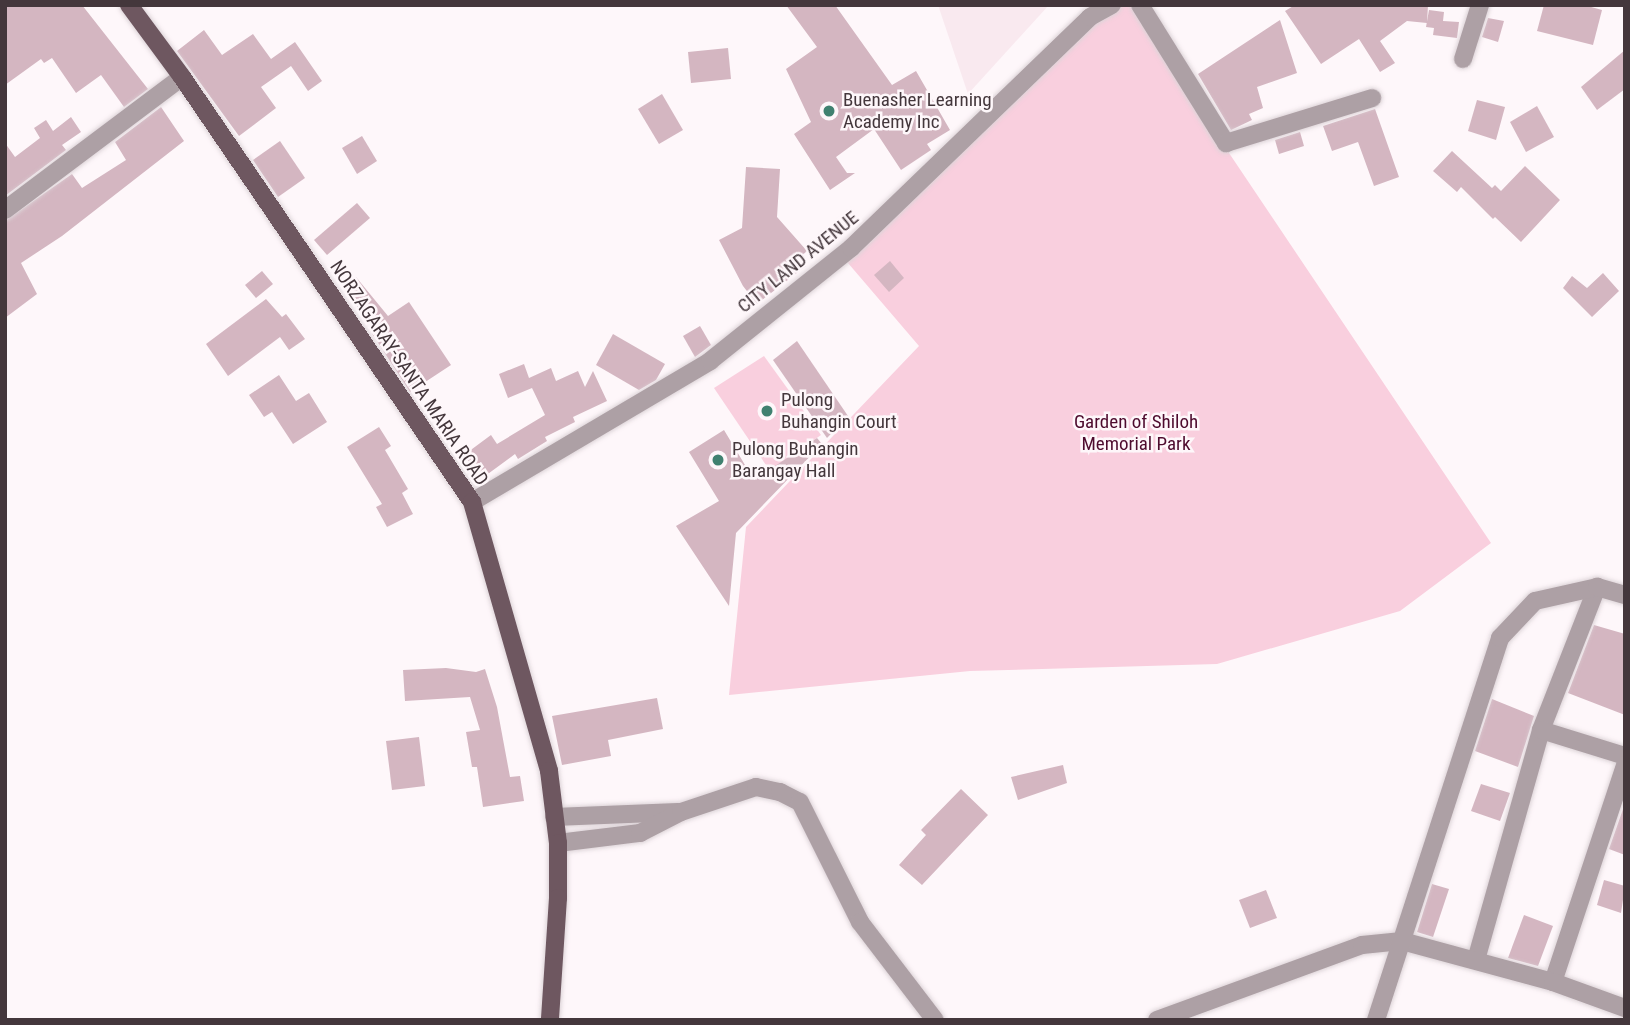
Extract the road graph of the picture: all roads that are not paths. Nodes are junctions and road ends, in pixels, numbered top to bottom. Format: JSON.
{"nodes":[{"id":1,"x":129,"y":5,"type":"edge"},
{"id":2,"x":1112,"y":5,"type":"edge"},
{"id":3,"x":1140,"y":5,"type":"edge"},
{"id":4,"x":1480,"y":5,"type":"edge"},
{"id":5,"x":1463,"y":59,"type":"dead end"},
{"id":6,"x":182,"y":77,"type":"junction"},
{"id":7,"x":1372,"y":98,"type":"dead end"},
{"id":8,"x":5,"y":210,"type":"edge"},
{"id":9,"x":472,"y":502,"type":"junction"},
{"id":10,"x":1597,"y":587,"type":"junction"},
{"id":11,"x":1625,"y":595,"type":"edge"},
{"id":12,"x":1541,"y":730,"type":"junction"},
{"id":13,"x":1625,"y":757,"type":"edge"},
{"id":14,"x":1625,"y":765,"type":"edge"},
{"id":15,"x":681,"y":813,"type":"junction"},
{"id":16,"x":554,"y":817,"type":"junction"},
{"id":17,"x":558,"y":843,"type":"junction"},
{"id":18,"x":1402,"y":941,"type":"junction"},
{"id":19,"x":1476,"y":960,"type":"junction"},
{"id":20,"x":1553,"y":982,"type":"junction"},
{"id":21,"x":1625,"y":1008,"type":"edge"},
{"id":22,"x":550,"y":1020,"type":"edge"},
{"id":23,"x":935,"y":1020,"type":"edge"},
{"id":24,"x":1157,"y":1020,"type":"edge"},
{"id":25,"x":1376,"y":1020,"type":"edge"}],
"edges":[{"from":1,"to":6,"type":"main road","name":"NORZAGARAY-SANTA MARIA ROAD"},
{"from":2,"to":9,"type":"street","name":"CITY LAND AVENUE"},
{"from":3,"to":7,"type":"street"},
{"from":4,"to":5,"type":"street"},
{"from":6,"to":8,"type":"street"},
{"from":6,"to":9,"type":"main road","name":"NORZAGARAY-SANTA MARIA ROAD"},
{"from":9,"to":16,"type":"main road","name":"NORZAGARAY-SANTA MARIA ROAD"},
{"from":10,"to":11,"type":"street"},
{"from":10,"to":12,"type":"street"},
{"from":10,"to":18,"type":"street"},
{"from":12,"to":13,"type":"street"},
{"from":12,"to":19,"type":"street"},
{"from":14,"to":20,"type":"street"},
{"from":15,"to":16,"type":"street"},
{"from":15,"to":17,"type":"street"},
{"from":15,"to":23,"type":"street"},
{"from":16,"to":17,"type":"main road","name":"NORZAGARAY-SANTA MARIA ROAD"},
{"from":17,"to":22,"type":"main road","name":"NORZAGARAY-SANTA MARIA ROAD"},
{"from":18,"to":19,"type":"street"},
{"from":18,"to":24,"type":"street"},
{"from":18,"to":25,"type":"street"},
{"from":19,"to":20,"type":"street"},
{"from":20,"to":21,"type":"street"}]}
